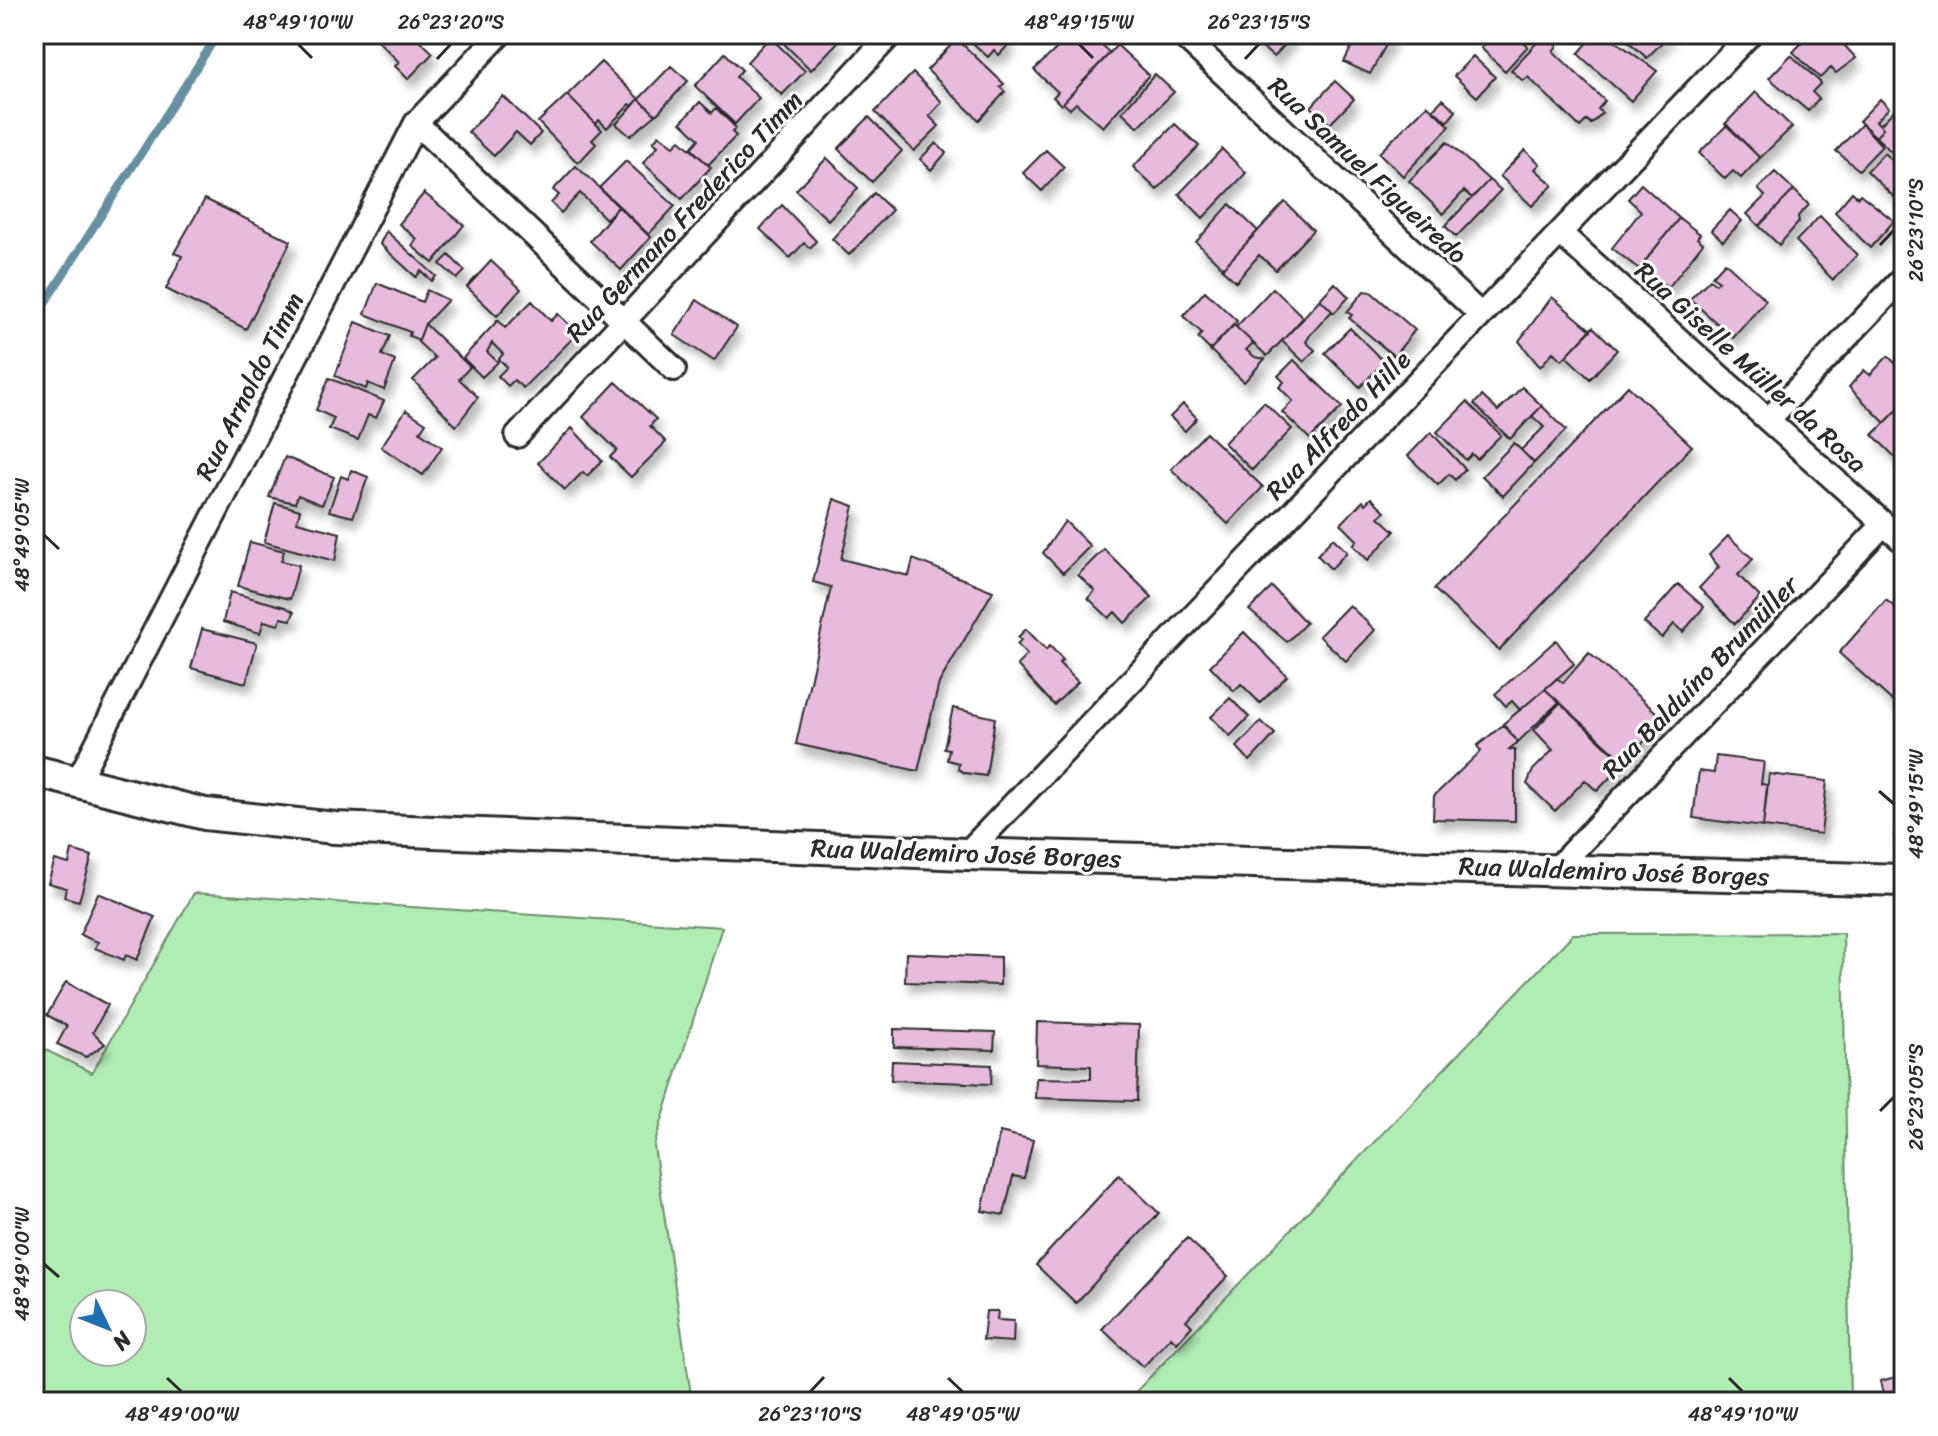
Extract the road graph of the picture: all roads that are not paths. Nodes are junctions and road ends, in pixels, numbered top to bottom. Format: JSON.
{"nodes":[{"id":1,"x":500,"y":34,"type":"edge"},
{"id":2,"x":891,"y":34,"type":"edge"},
{"id":3,"x":1181,"y":34,"type":"edge"},
{"id":4,"x":1750,"y":34,"type":"edge"},
{"id":5,"x":416,"y":123,"type":"junction"},
{"id":6,"x":1560,"y":233,"type":"junction"},
{"id":7,"x":1904,"y":277,"type":"edge"},
{"id":8,"x":1481,"y":315,"type":"junction"},
{"id":9,"x":624,"y":321,"type":"junction"},
{"id":10,"x":674,"y":369,"type":"dead end"},
{"id":11,"x":1768,"y":420,"type":"junction"},
{"id":12,"x":517,"y":436,"type":"dead end"},
{"id":13,"x":1884,"y":524,"type":"junction"},
{"id":14,"x":1904,"y":542,"type":"edge"},
{"id":15,"x":34,"y":771,"type":"edge"},
{"id":16,"x":76,"y":784,"type":"junction"},
{"id":17,"x":966,"y":854,"type":"junction"},
{"id":18,"x":1556,"y":869,"type":"junction"},
{"id":19,"x":1904,"y":880,"type":"edge"}],
"edges":[{"from":1,"to":5,"type":"street","name":"Rua Arnoldo Timm"},
{"from":2,"to":9,"type":"street","name":"Rua Germano Frederico Timm"},
{"from":3,"to":8,"type":"street","name":"Rua Samuel Figueiredo"},
{"from":4,"to":6,"type":"street","name":"Rua Alfredo Hille"},
{"from":5,"to":9,"type":"street"},
{"from":5,"to":16,"type":"street","name":"Rua Arnoldo Timm"},
{"from":6,"to":8,"type":"street","name":"Rua Alfredo Hille"},
{"from":6,"to":11,"type":"street","name":"Rua Giselle Müller da Rosa"},
{"from":7,"to":11,"type":"street"},
{"from":8,"to":17,"type":"street","name":"Rua Alfredo Hille"},
{"from":9,"to":10,"type":"street"},
{"from":9,"to":12,"type":"street","name":"Rua Germano Frederico Timm"},
{"from":11,"to":13,"type":"street","name":"Rua Giselle Müller da Rosa"},
{"from":13,"to":14,"type":"street","name":"Rua Giselle Müller da Rosa"},
{"from":13,"to":18,"type":"street","name":"Rua Balduíno Brumüller"},
{"from":15,"to":16,"type":"main road","name":"Rua Waldemiro José Borges"},
{"from":16,"to":17,"type":"main road","name":"Rua Waldemiro José Borges"},
{"from":17,"to":18,"type":"main road","name":"Rua Waldemiro José Borges"},
{"from":18,"to":19,"type":"main road","name":"Rua Waldemiro José Borges"}]}
